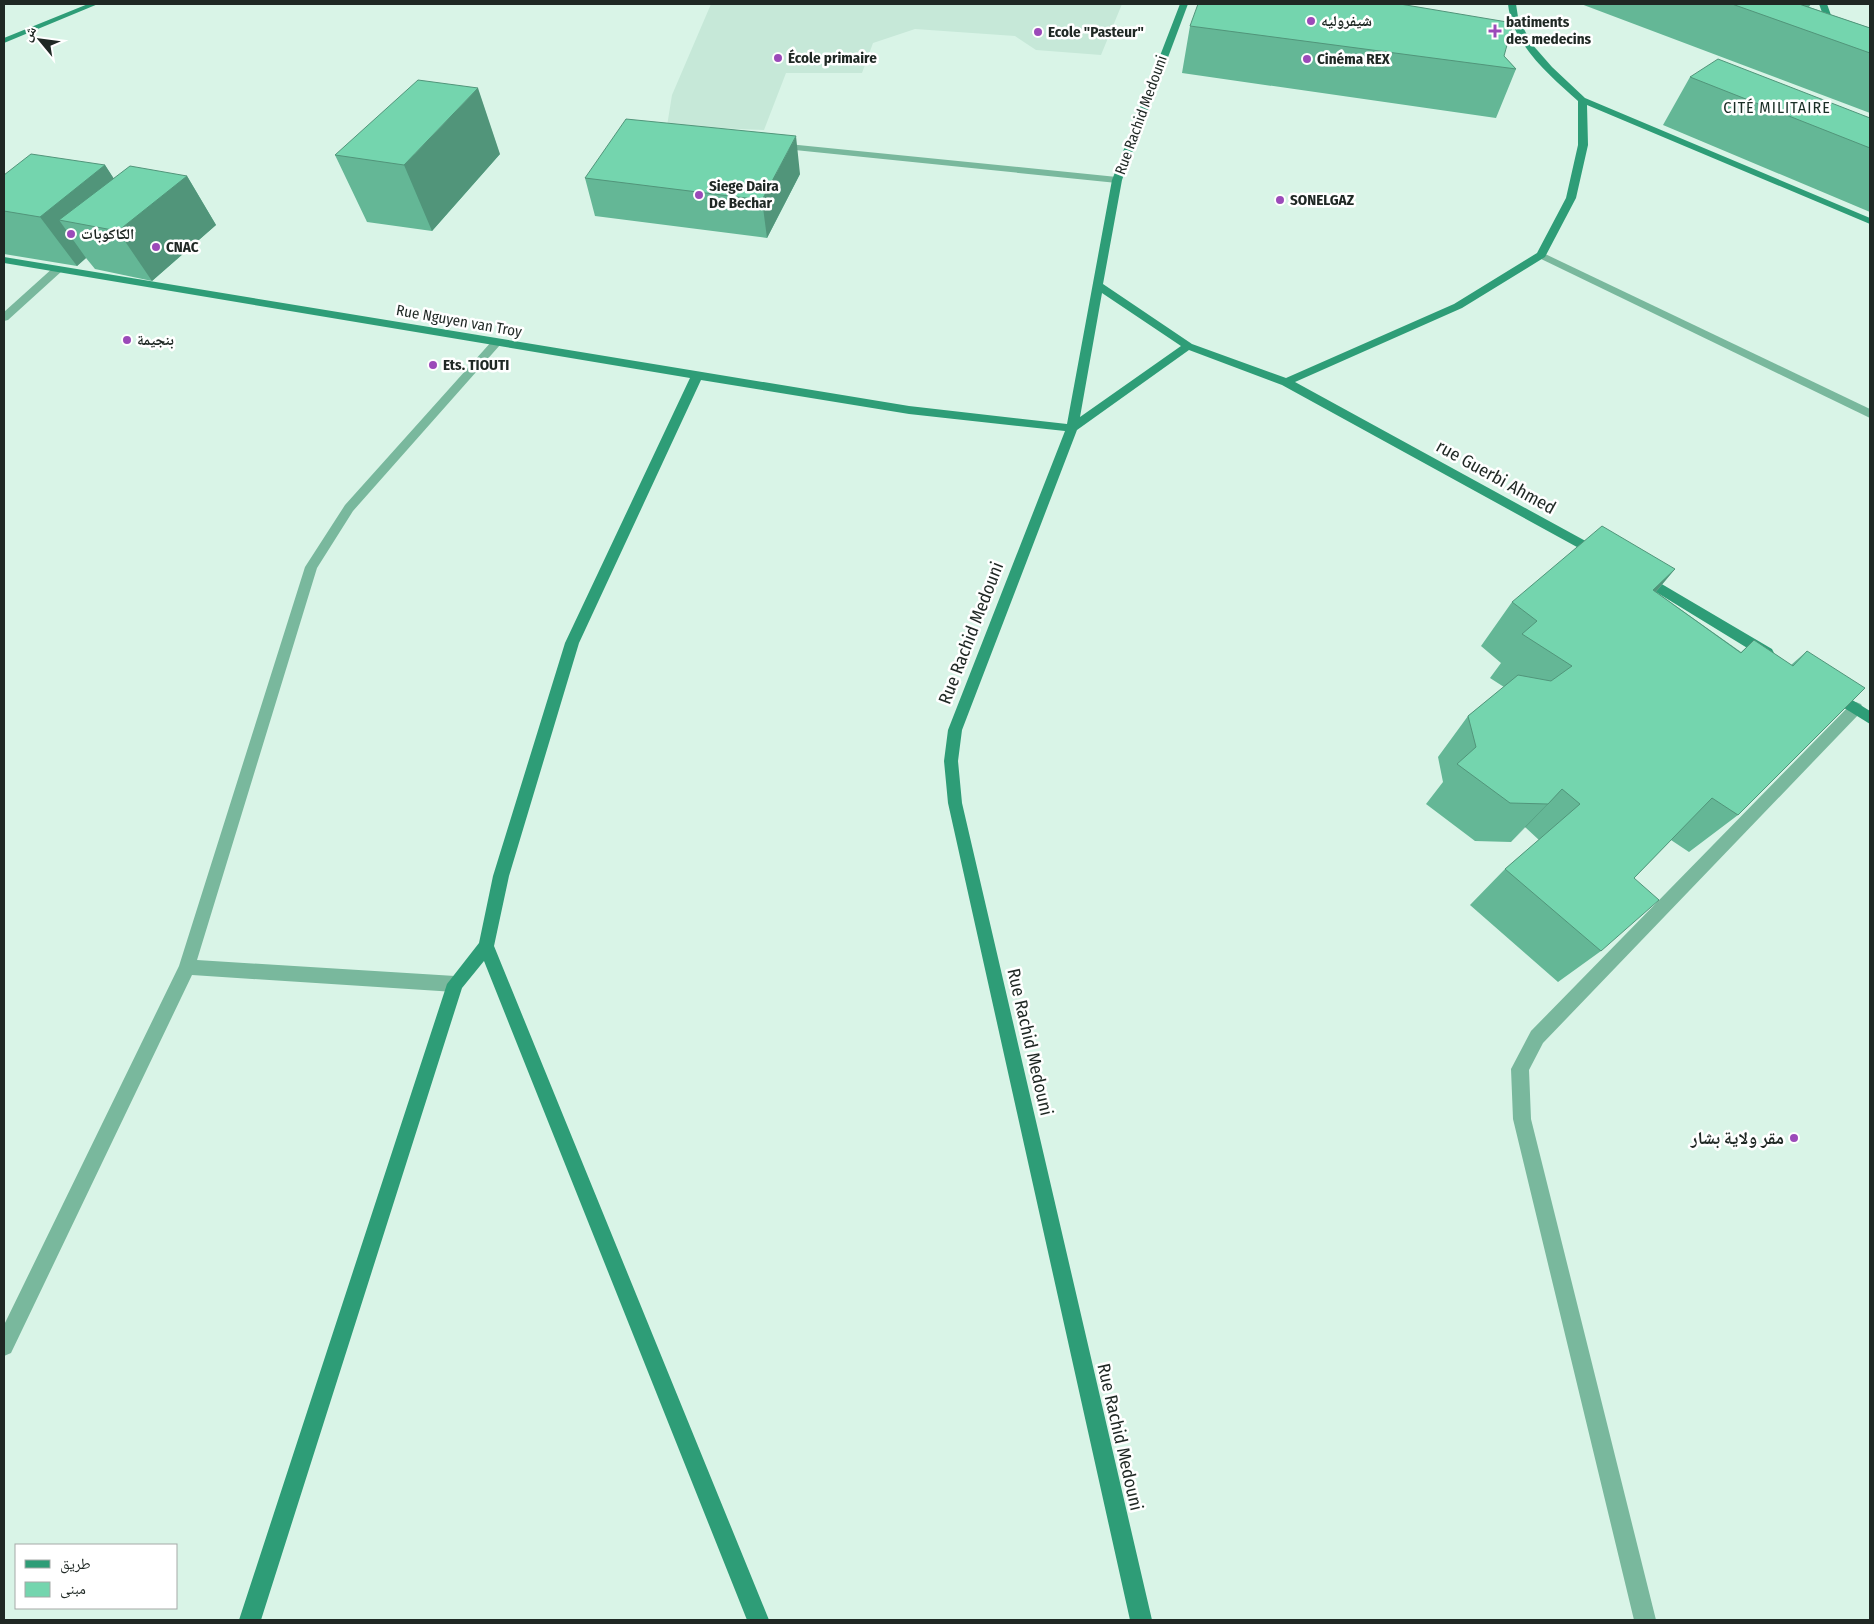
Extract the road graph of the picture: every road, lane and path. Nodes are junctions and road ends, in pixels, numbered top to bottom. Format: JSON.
{"nodes":[{"id":1,"x":94,"y":4,"type":"edge"},
{"id":2,"x":1184,"y":4,"type":"edge"},
{"id":3,"x":1512,"y":4,"type":"edge"},
{"id":4,"x":1823,"y":4,"type":"edge"},
{"id":5,"x":1832,"y":29,"type":"edge"},
{"id":6,"x":4,"y":41,"type":"edge"},
{"id":7,"x":1582,"y":100,"type":"junction"},
{"id":8,"x":770,"y":145,"type":"edge"},
{"id":9,"x":1117,"y":180,"type":"junction"},
{"id":10,"x":1870,"y":221,"type":"edge"},
{"id":11,"x":1541,"y":255,"type":"junction"},
{"id":12,"x":4,"y":260,"type":"edge"},
{"id":13,"x":58,"y":269,"type":"junction"},
{"id":14,"x":1097,"y":285,"type":"junction"},
{"id":15,"x":4,"y":318,"type":"edge"},
{"id":16,"x":496,"y":343,"type":"junction"},
{"id":17,"x":1188,"y":346,"type":"junction"},
{"id":18,"x":697,"y":376,"type":"junction"},
{"id":19,"x":1286,"y":382,"type":"junction"},
{"id":20,"x":1870,"y":414,"type":"edge"},
{"id":21,"x":1072,"y":428,"type":"junction"},
{"id":22,"x":1612,"y":561,"type":"edge"},
{"id":23,"x":1629,"y":570,"type":"edge"},
{"id":24,"x":1781,"y":662,"type":"edge"},
{"id":25,"x":1822,"y":688,"type":"edge"},
{"id":26,"x":1863,"y":713,"type":"edge"},
{"id":27,"x":486,"y":946,"type":"junction"},
{"id":28,"x":186,"y":967,"type":"junction"},
{"id":29,"x":455,"y":984,"type":"junction"},
{"id":30,"x":4,"y":1346,"type":"edge"},
{"id":31,"x":250,"y":1620,"type":"edge"},
{"id":32,"x":758,"y":1620,"type":"edge"},
{"id":33,"x":1141,"y":1620,"type":"edge"},
{"id":34,"x":1645,"y":1620,"type":"edge"}],
"edges":[{"from":1,"to":6,"type":"main road"},
{"from":2,"to":9,"type":"main road","name":"Rue Rachid Medouni"},
{"from":3,"to":7,"type":"main road"},
{"from":4,"to":5,"type":"main road"},
{"from":7,"to":10,"type":"main road"},
{"from":7,"to":11,"type":"main road"},
{"from":8,"to":9,"type":"street"},
{"from":9,"to":14,"type":"main road","name":"Rue Rachid Medouni"},
{"from":11,"to":19,"type":"main road"},
{"from":11,"to":20,"type":"street"},
{"from":12,"to":13,"type":"main road","name":"Rue Nguyen van Troy"},
{"from":13,"to":15,"type":"street"},
{"from":13,"to":16,"type":"main road","name":"Rue Nguyen van Troy"},
{"from":14,"to":17,"type":"main road","name":"rue Guerbi Ahmed"},
{"from":14,"to":21,"type":"main road","name":"Rue Rachid Medouni"},
{"from":16,"to":18,"type":"main road","name":"Rue Nguyen van Troy"},
{"from":16,"to":28,"type":"street"},
{"from":17,"to":19,"type":"main road","name":"rue Guerbi Ahmed"},
{"from":17,"to":21,"type":"main road"},
{"from":18,"to":21,"type":"main road","name":"Rue Nguyen van Troy"},
{"from":18,"to":27,"type":"main road"},
{"from":19,"to":22,"type":"main road","name":"rue Guerbi Ahmed"},
{"from":21,"to":33,"type":"main road","name":"Rue Rachid Medouni"},
{"from":23,"to":24,"type":"main road"},
{"from":25,"to":26,"type":"main road"},
{"from":26,"to":34,"type":"street"},
{"from":27,"to":29,"type":"main road"},
{"from":27,"to":32,"type":"main road"},
{"from":28,"to":29,"type":"street"},
{"from":28,"to":30,"type":"street"},
{"from":29,"to":31,"type":"main road"}]}
